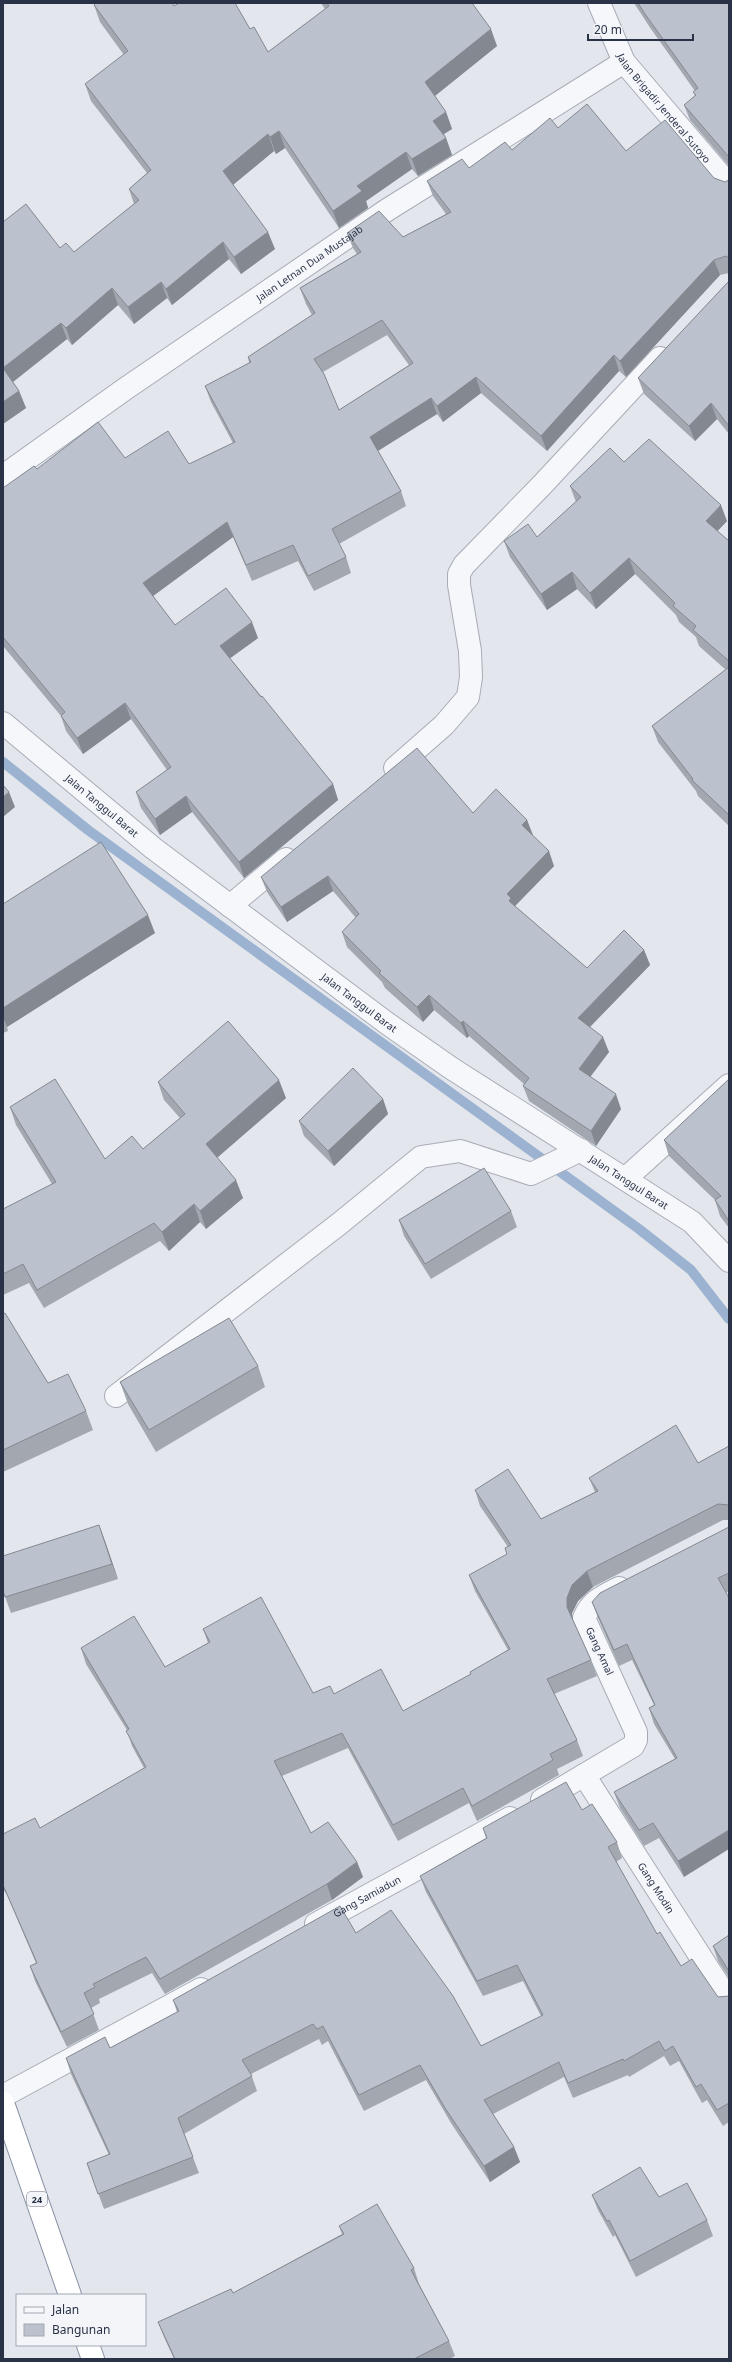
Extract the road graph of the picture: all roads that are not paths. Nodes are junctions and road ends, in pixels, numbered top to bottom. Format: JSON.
{"nodes":[{"id":1,"x":599,"y":3,"type":"edge"},
{"id":2,"x":624,"y":62,"type":"junction"},
{"id":3,"x":729,"y":185,"type":"edge"},
{"id":4,"x":672,"y":345,"type":"edge"},
{"id":5,"x":3,"y":476,"type":"edge"},
{"id":6,"x":3,"y":723,"type":"edge"},
{"id":7,"x":380,"y":781,"type":"edge"},
{"id":8,"x":302,"y":846,"type":"edge"},
{"id":9,"x":230,"y":906,"type":"junction"},
{"id":10,"x":729,"y":1085,"type":"edge"},
{"id":11,"x":573,"y":1154,"type":"junction"},
{"id":12,"x":625,"y":1179,"type":"junction"},
{"id":13,"x":729,"y":1261,"type":"edge"},
{"id":14,"x":116,"y":1396,"type":"dead end"},
{"id":15,"x":640,"y":1577,"type":"edge"},
{"id":16,"x":584,"y":1775,"type":"junction"},
{"id":17,"x":295,"y":1935,"type":"edge"},
{"id":18,"x":216,"y":1981,"type":"edge"},
{"id":19,"x":729,"y":2001,"type":"edge"},
{"id":20,"x":3,"y":2096,"type":"edge"},
{"id":21,"x":3,"y":2103,"type":"edge"},
{"id":22,"x":70,"y":2294,"type":"edge"},
{"id":23,"x":88,"y":2346,"type":"edge"},
{"id":24,"x":93,"y":2359,"type":"edge"}],
"edges":[{"from":1,"to":2,"type":"street","name":"Jalan Brigadir Jenderal Sutoyo"},
{"from":2,"to":3,"type":"street","name":"Jalan Brigadir Jenderal Sutoyo"},
{"from":2,"to":5,"type":"street","name":"Jalan Letnan Dua Mustajab"},
{"from":4,"to":7,"type":"street"},
{"from":6,"to":9,"type":"street","name":"Jalan Tanggul Barat"},
{"from":8,"to":9,"type":"street"},
{"from":9,"to":11,"type":"street","name":"Jalan Tanggul Barat"},
{"from":10,"to":12,"type":"street"},
{"from":11,"to":12,"type":"street","name":"Jalan Tanggul Barat"},
{"from":11,"to":14,"type":"street"},
{"from":12,"to":13,"type":"street","name":"Jalan Tanggul Barat"},
{"from":15,"to":16,"type":"street","name":"Gang Amal"},
{"from":16,"to":17,"type":"street","name":"Gang Samiadun"},
{"from":16,"to":19,"type":"street","name":"Gang Modin"},
{"from":18,"to":20,"type":"street"},
{"from":21,"to":22,"type":"highway","number":"24"},
{"from":23,"to":24,"type":"highway"}]}
